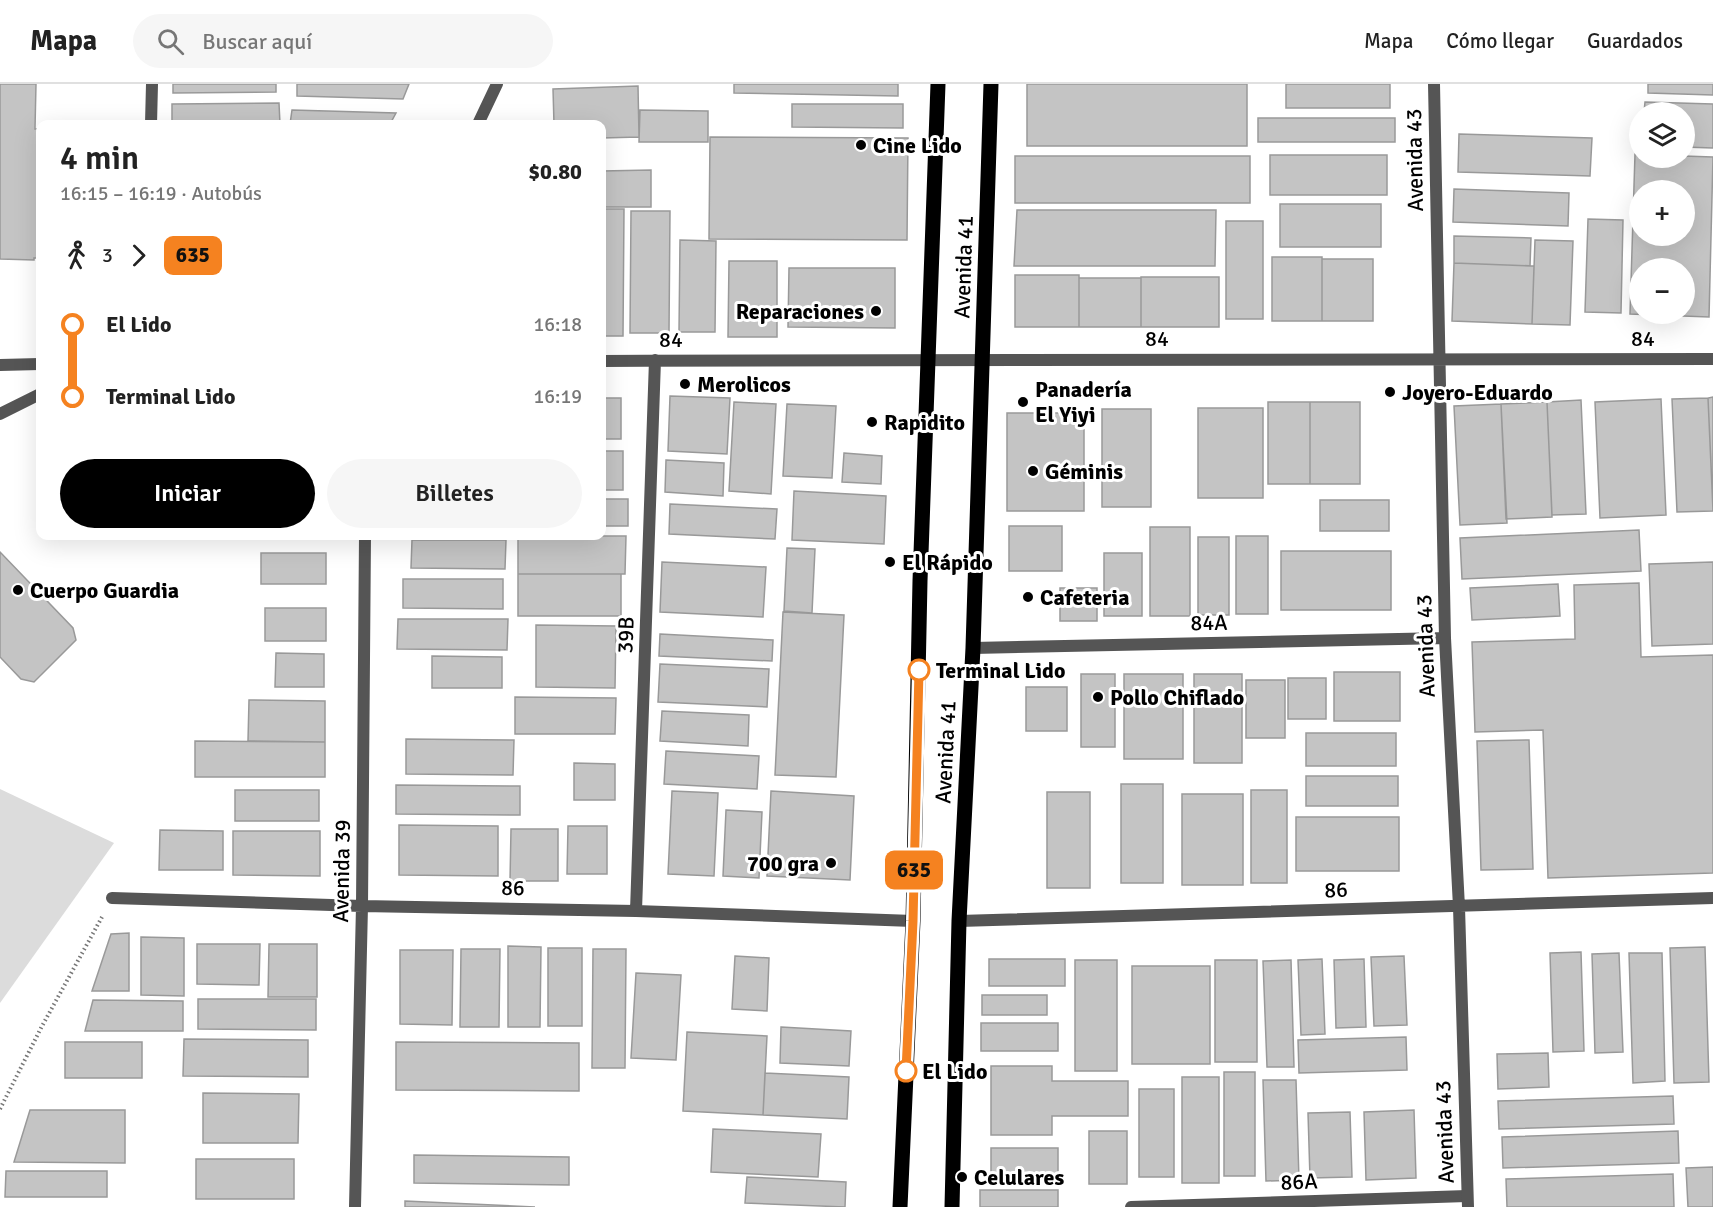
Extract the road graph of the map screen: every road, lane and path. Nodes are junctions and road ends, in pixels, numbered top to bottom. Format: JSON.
{"nodes":[{"id":1,"x":152,"y":84,"type":"edge"},
{"id":2,"x":497,"y":84,"type":"edge"},
{"id":3,"x":938,"y":84,"type":"edge"},
{"id":4,"x":991,"y":84,"type":"edge"},
{"id":5,"x":1434,"y":84,"type":"edge"},
{"id":6,"x":151,"y":120,"type":"edge"},
{"id":7,"x":480,"y":120,"type":"edge"},
{"id":8,"x":929,"y":359,"type":"junction"},
{"id":9,"x":983,"y":359,"type":"junction"},
{"id":10,"x":1713,"y":359,"type":"edge"},
{"id":11,"x":655,"y":360,"type":"junction"},
{"id":12,"x":1439,"y":360,"type":"junction"},
{"id":13,"x":606,"y":361,"type":"edge"},
{"id":14,"x":36,"y":364,"type":"edge"},
{"id":15,"x":0,"y":365,"type":"edge"},
{"id":16,"x":36,"y":396,"type":"edge"},
{"id":17,"x":0,"y":414,"type":"edge"},
{"id":18,"x":365,"y":540,"type":"edge"},
{"id":19,"x":1445,"y":638,"type":"junction"},
{"id":20,"x":973,"y":648,"type":"junction"},
{"id":21,"x":112,"y":898,"type":"joint"},
{"id":22,"x":1713,"y":898,"type":"edge"},
{"id":23,"x":362,"y":906,"type":"junction"},
{"id":24,"x":1459,"y":907,"type":"junction"},
{"id":25,"x":636,"y":911,"type":"junction"},
{"id":26,"x":913,"y":921,"type":"junction"},
{"id":27,"x":959,"y":921,"type":"junction"},
{"id":28,"x":0,"y":1109,"type":"edge"},
{"id":29,"x":1468,"y":1202,"type":"edge"},
{"id":30,"x":355,"y":1207,"type":"edge"},
{"id":31,"x":900,"y":1207,"type":"edge"},
{"id":32,"x":952,"y":1207,"type":"edge"},
{"id":33,"x":1131,"y":1207,"type":"edge"}],
"edges":[{"from":1,"to":6,"type":"street"},
{"from":2,"to":7,"type":"street"},
{"from":3,"to":8,"type":"main road","name":"Avenida 41"},
{"from":4,"to":9,"type":"main road","name":"Avenida 41"},
{"from":5,"to":12,"type":"street","name":"Avenida 43"},
{"from":8,"to":9,"type":"street","name":"84"},
{"from":8,"to":11,"type":"street","name":"84"},
{"from":8,"to":26,"type":"main road","name":"Avenida 41"},
{"from":9,"to":12,"type":"street","name":"84"},
{"from":9,"to":20,"type":"main road","name":"Avenida 41"},
{"from":10,"to":12,"type":"street","name":"84"},
{"from":11,"to":13,"type":"street","name":"84"},
{"from":11,"to":25,"type":"street","name":"39B"},
{"from":12,"to":19,"type":"street","name":"Avenida 43"},
{"from":14,"to":15,"type":"street"},
{"from":16,"to":17,"type":"street"},
{"from":18,"to":23,"type":"street","name":"Avenida 39"},
{"from":19,"to":20,"type":"street","name":"84A"},
{"from":19,"to":24,"type":"street","name":"Avenida 43"},
{"from":20,"to":27,"type":"main road","name":"Avenida 41"},
{"from":21,"to":23,"type":"street","name":"86"},
{"from":21,"to":28,"type":"path"},
{"from":22,"to":24,"type":"street","name":"86"},
{"from":23,"to":25,"type":"street","name":"86"},
{"from":23,"to":30,"type":"street","name":"Avenida 39"},
{"from":24,"to":27,"type":"street","name":"86"},
{"from":24,"to":29,"type":"street","name":"Avenida 43"},
{"from":25,"to":26,"type":"street","name":"86"},
{"from":26,"to":31,"type":"main road","name":"Avenida 41"},
{"from":27,"to":32,"type":"main road","name":"Avenida 41"},
{"from":29,"to":33,"type":"street","name":"86A"}]}
